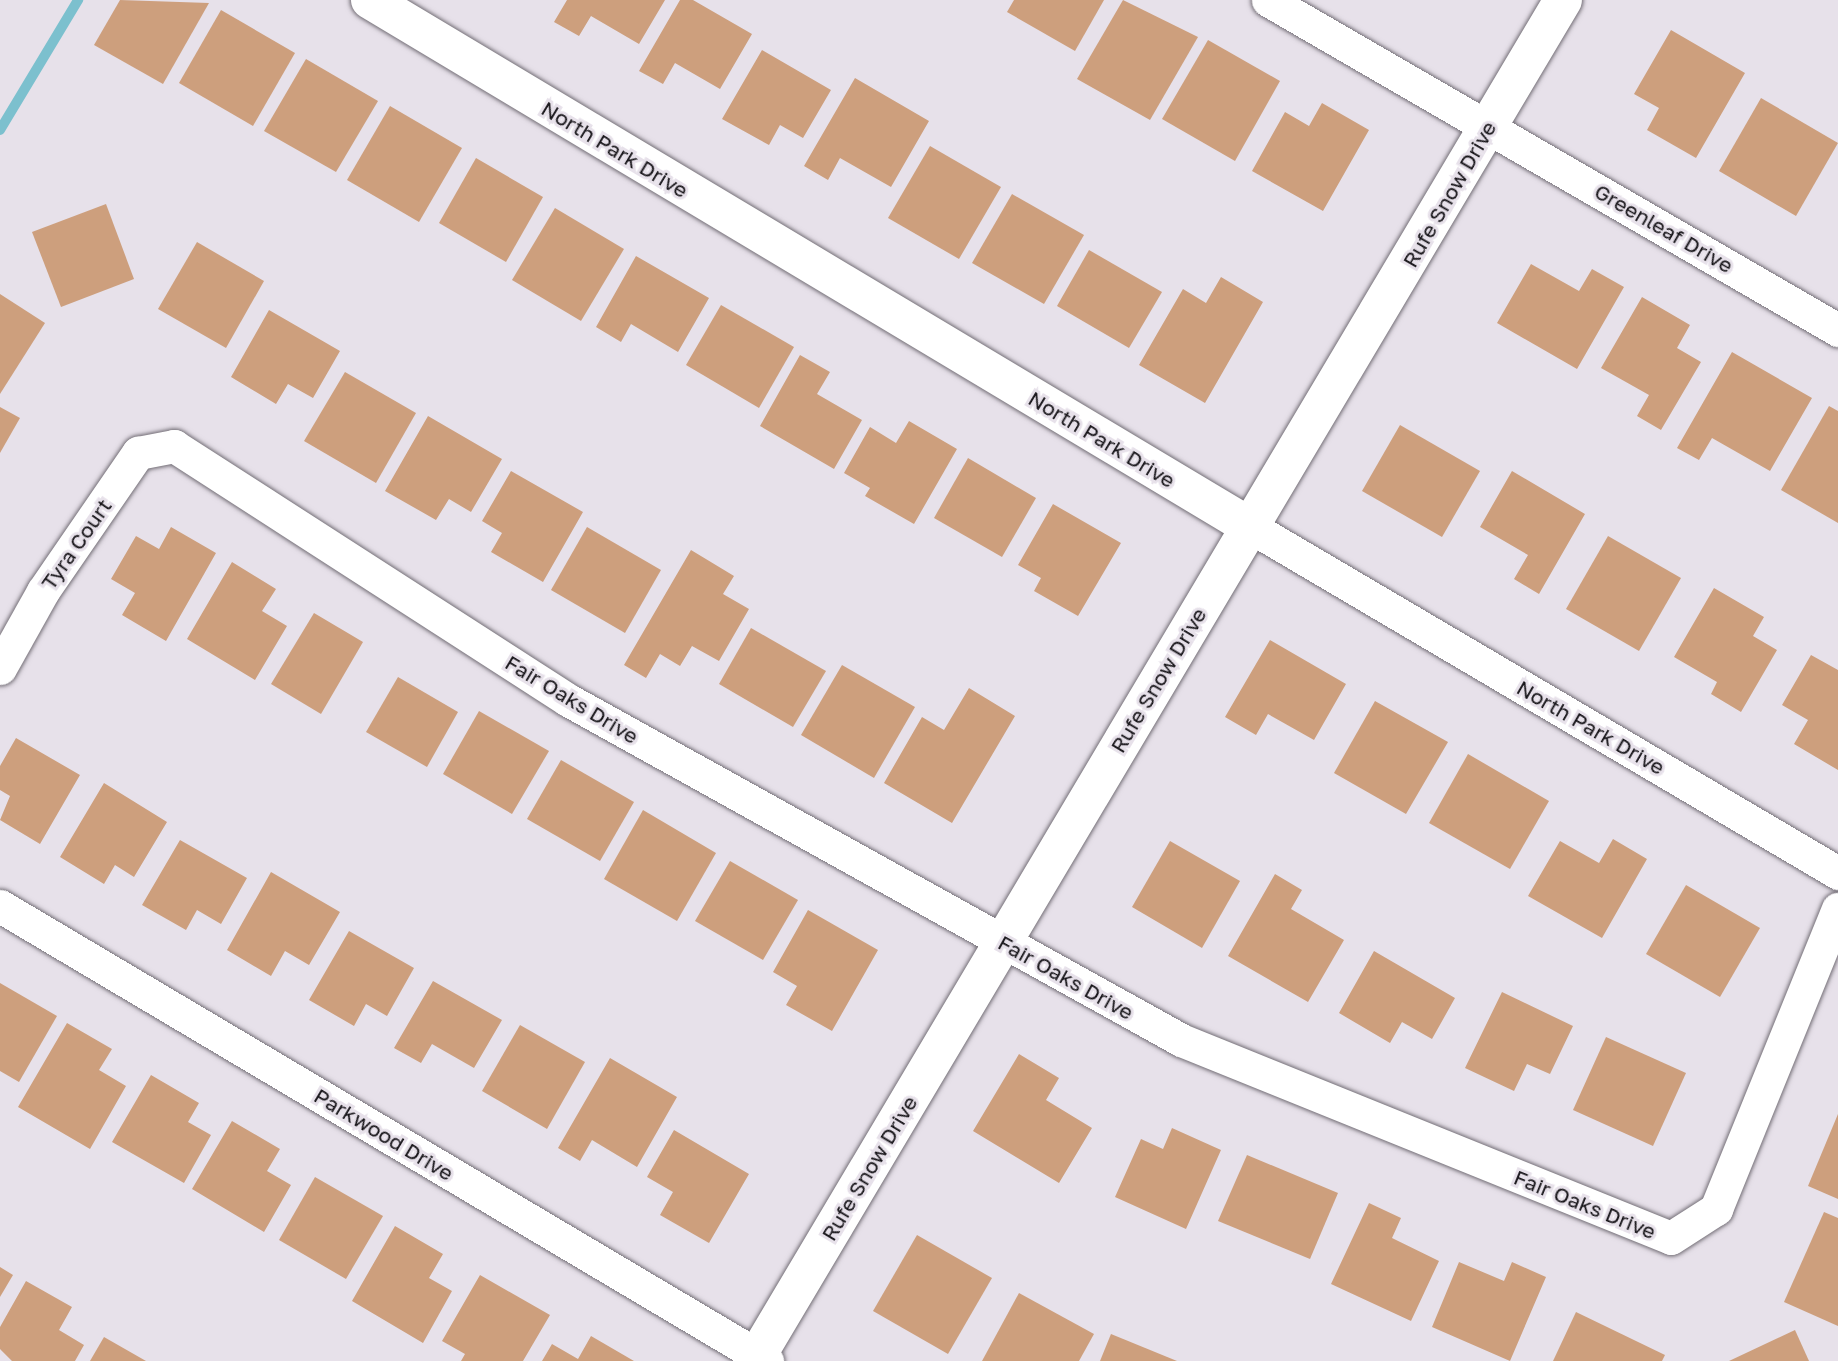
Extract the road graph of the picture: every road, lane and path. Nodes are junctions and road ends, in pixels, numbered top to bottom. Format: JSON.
{"nodes":[{"id":1,"x":370,"y":0,"type":"edge"},
{"id":2,"x":1268,"y":0,"type":"edge"},
{"id":3,"x":1563,"y":0,"type":"edge"},
{"id":4,"x":1490,"y":125,"type":"junction"},
{"id":5,"x":1838,"y":330,"type":"edge"},
{"id":6,"x":174,"y":446,"type":"joint"},
{"id":7,"x":1249,"y":526,"type":"junction"},
{"id":8,"x":0,"y":668,"type":"edge"},
{"id":9,"x":1838,"y":873,"type":"edge"},
{"id":10,"x":0,"y":906,"type":"edge"},
{"id":11,"x":1838,"y":908,"type":"edge"},
{"id":12,"x":1002,"y":943,"type":"junction"},
{"id":13,"x":760,"y":1359,"type":"edge"}],
"edges":[{"from":1,"to":7,"type":"main road","name":"North Park Drive"},
{"from":2,"to":4,"type":"street","name":"Greenleaf Drive"},
{"from":3,"to":4,"type":"main road","name":"Rufe Snow Drive"},
{"from":4,"to":5,"type":"street","name":"Greenleaf Drive"},
{"from":4,"to":7,"type":"main road","name":"Rufe Snow Drive"},
{"from":6,"to":8,"type":"street","name":"Tyra Court"},
{"from":6,"to":12,"type":"street","name":"Fair Oaks Drive"},
{"from":7,"to":9,"type":"street","name":"North Park Drive"},
{"from":7,"to":12,"type":"main road","name":"Rufe Snow Drive"},
{"from":10,"to":13,"type":"street","name":"Parkwood Drive"},
{"from":11,"to":12,"type":"street","name":"Fair Oaks Drive"},
{"from":12,"to":13,"type":"main road","name":"Rufe Snow Drive"}]}
